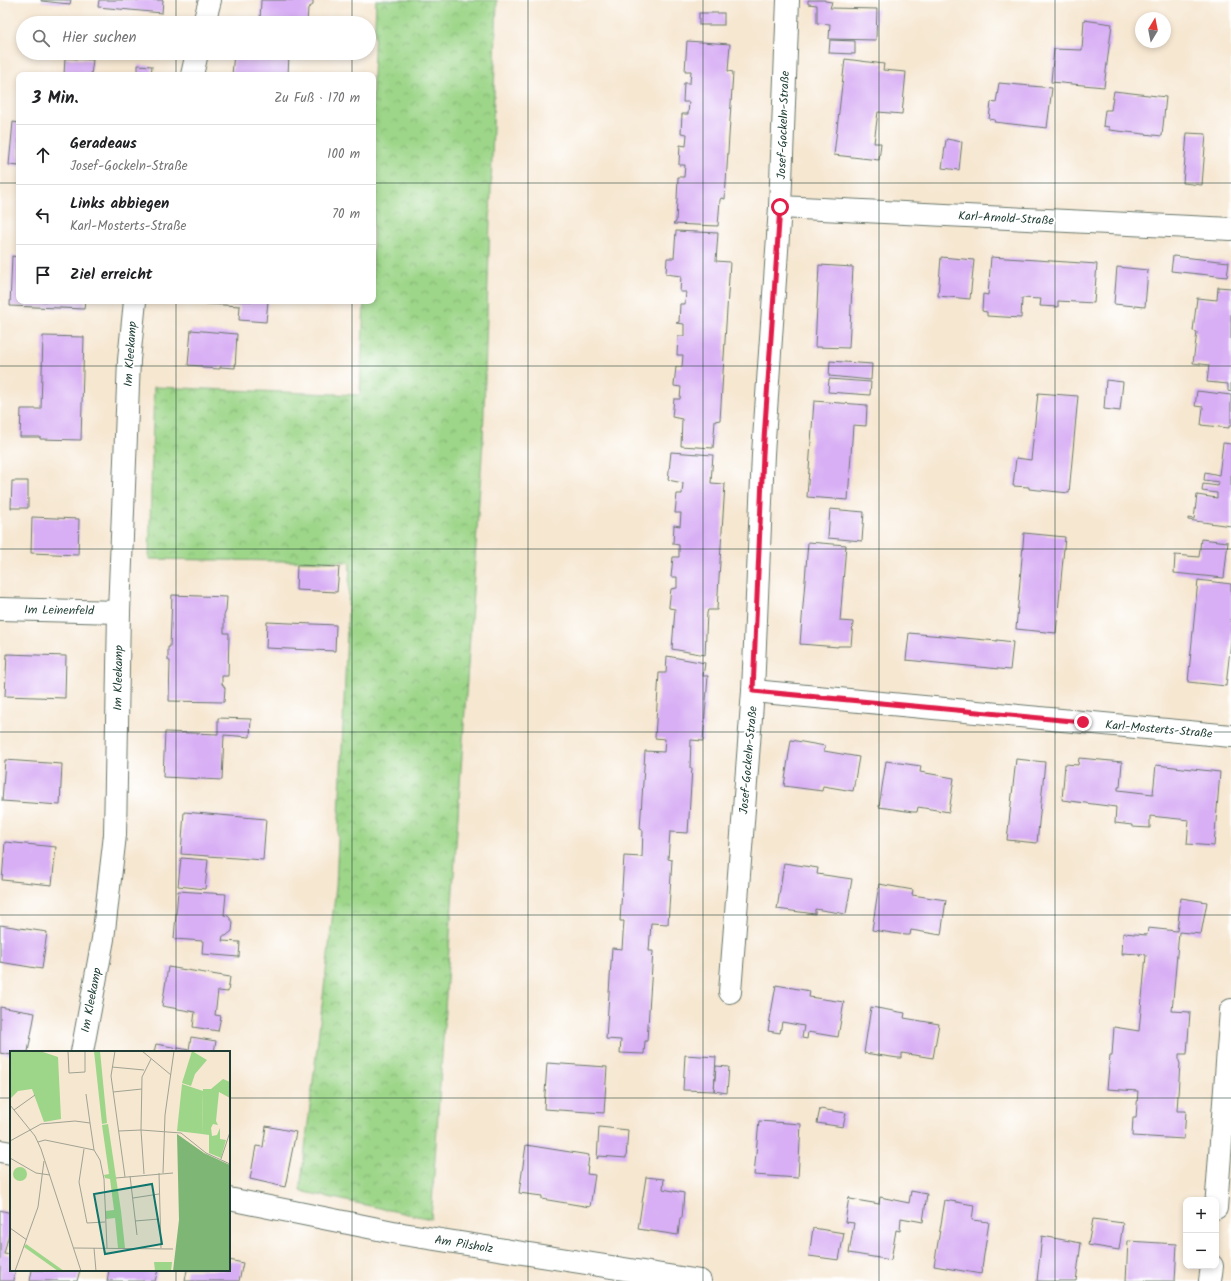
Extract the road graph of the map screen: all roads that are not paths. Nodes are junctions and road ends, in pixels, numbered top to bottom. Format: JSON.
{"nodes":[{"id":1,"x":210,"y":0,"type":"edge"},
{"id":2,"x":788,"y":0,"type":"edge"},
{"id":3,"x":206,"y":16,"type":"edge"},
{"id":4,"x":195,"y":60,"type":"edge"},
{"id":5,"x":193,"y":72,"type":"edge"},
{"id":6,"x":780,"y":207,"type":"junction"},
{"id":7,"x":1231,"y":229,"type":"edge"},
{"id":8,"x":135,"y":304,"type":"edge"},
{"id":9,"x":0,"y":609,"type":"edge"},
{"id":10,"x":119,"y":612,"type":"junction"},
{"id":11,"x":753,"y":691,"type":"junction"},
{"id":12,"x":1231,"y":736,"type":"edge"},
{"id":13,"x":730,"y":992,"type":"dead end"},
{"id":14,"x":1231,"y":1010,"type":"edge"},
{"id":15,"x":82,"y":1051,"type":"edge"},
{"id":16,"x":0,"y":1151,"type":"edge"},
{"id":17,"x":10,"y":1153,"type":"edge"},
{"id":18,"x":1217,"y":1197,"type":"edge"},
{"id":19,"x":230,"y":1199,"type":"edge"},
{"id":20,"x":1212,"y":1269,"type":"edge"},
{"id":21,"x":700,"y":1281,"type":"edge"},
{"id":22,"x":1210,"y":1281,"type":"edge"}],
"edges":[{"from":1,"to":3,"type":"street"},
{"from":2,"to":6,"type":"street","name":"Josef-Gockeln-Straße"},
{"from":4,"to":5,"type":"street"},
{"from":6,"to":7,"type":"street","name":"Karl-Arnold-Straße"},
{"from":6,"to":11,"type":"street","name":"Josef-Gockeln-Straße"},
{"from":8,"to":10,"type":"street","name":"Im Kleekamp"},
{"from":9,"to":10,"type":"street","name":"Im Leinenfeld"},
{"from":10,"to":15,"type":"street","name":"Im Kleekamp"},
{"from":11,"to":12,"type":"street","name":"Karl-Mosterts-Straße"},
{"from":11,"to":13,"type":"street","name":"Josef-Gockeln-Straße"},
{"from":14,"to":18,"type":"street"},
{"from":16,"to":17,"type":"street"},
{"from":19,"to":21,"type":"street","name":"Am Pilsholz"},
{"from":20,"to":22,"type":"street"}]}
